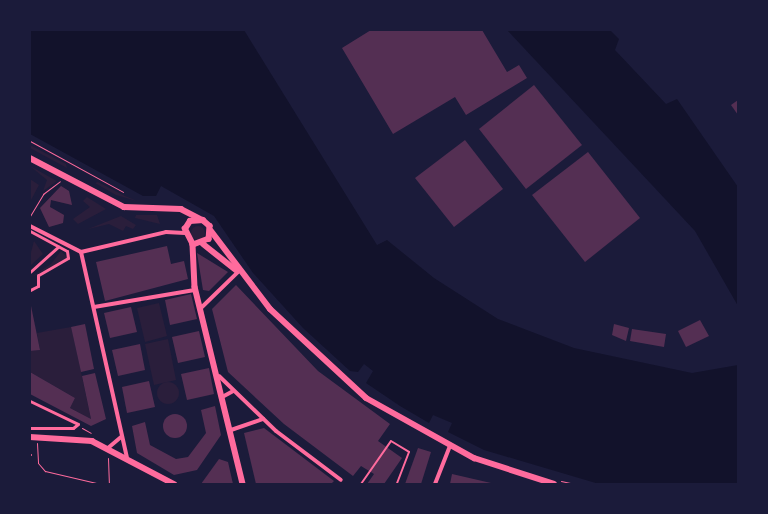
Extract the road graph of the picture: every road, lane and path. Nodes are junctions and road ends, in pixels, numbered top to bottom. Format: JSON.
{"nodes":[{"id":1,"x":30,"y":141,"type":"edge"},
{"id":2,"x":30,"y":158,"type":"edge"},
{"id":3,"x":88,"y":172,"type":"junction"},
{"id":4,"x":66,"y":178,"type":"junction"},
{"id":5,"x":84,"y":178,"type":"dead end"},
{"id":6,"x":123,"y":192,"type":"dead end"},
{"id":7,"x":30,"y":216,"type":"edge"},
{"id":8,"x":203,"y":220,"type":"junction"},
{"id":9,"x":30,"y":226,"type":"edge"},
{"id":10,"x":211,"y":230,"type":"junction"},
{"id":11,"x":30,"y":231,"type":"edge"},
{"id":12,"x":185,"y":233,"type":"junction"},
{"id":13,"x":203,"y":244,"type":"junction"},
{"id":14,"x":193,"y":245,"type":"junction"},
{"id":15,"x":58,"y":247,"type":"dead end"},
{"id":16,"x":81,"y":252,"type":"junction"},
{"id":17,"x":30,"y":272,"type":"edge"},
{"id":18,"x":238,"y":272,"type":"junction"},
{"id":19,"x":249,"y":283,"type":"junction"},
{"id":20,"x":30,"y":290,"type":"edge"},
{"id":21,"x":195,"y":290,"type":"junction"},
{"id":22,"x":94,"y":307,"type":"junction"},
{"id":23,"x":202,"y":308,"type":"junction"},
{"id":24,"x":219,"y":376,"type":"junction"},
{"id":25,"x":233,"y":391,"type":"junction"},
{"id":26,"x":224,"y":396,"type":"junction"},
{"id":27,"x":30,"y":401,"type":"edge"},
{"id":28,"x":263,"y":419,"type":"junction"},
{"id":29,"x":30,"y":428,"type":"edge"},
{"id":30,"x":231,"y":430,"type":"junction"},
{"id":31,"x":121,"y":435,"type":"junction"},
{"id":32,"x":33,"y":438,"type":"edge"},
{"id":33,"x":450,"y":446,"type":"junction"},
{"id":34,"x":109,"y":451,"type":"junction"},
{"id":35,"x":127,"y":457,"type":"junction"},
{"id":36,"x":341,"y":480,"type":"dead end"},
{"id":37,"x":540,"y":482,"type":"edge"},
{"id":38,"x":101,"y":484,"type":"edge"},
{"id":39,"x":109,"y":484,"type":"edge"},
{"id":40,"x":174,"y":484,"type":"edge"},
{"id":41,"x":243,"y":484,"type":"edge"},
{"id":42,"x":361,"y":484,"type":"edge"},
{"id":43,"x":396,"y":484,"type":"edge"},
{"id":44,"x":434,"y":484,"type":"edge"},
{"id":45,"x":554,"y":484,"type":"edge"}],
"edges":[{"from":1,"to":3,"type":"path"},
{"from":2,"to":4,"type":"main road"},
{"from":3,"to":5,"type":"path"},
{"from":3,"to":6,"type":"path"},
{"from":4,"to":7,"type":"path"},
{"from":4,"to":8,"type":"main road"},
{"from":8,"to":10,"type":"main road"},
{"from":8,"to":12,"type":"main road"},
{"from":9,"to":16,"type":"street"},
{"from":10,"to":13,"type":"main road"},
{"from":10,"to":19,"type":"main road"},
{"from":11,"to":20,"type":"street"},
{"from":12,"to":14,"type":"main road"},
{"from":12,"to":16,"type":"street"},
{"from":13,"to":14,"type":"main road"},
{"from":13,"to":18,"type":"main road"},
{"from":14,"to":21,"type":"main road"},
{"from":15,"to":17,"type":"street"},
{"from":16,"to":22,"type":"street"},
{"from":18,"to":19,"type":"main road"},
{"from":18,"to":23,"type":"street"},
{"from":19,"to":33,"type":"main road"},
{"from":21,"to":22,"type":"street"},
{"from":21,"to":23,"type":"main road"},
{"from":22,"to":31,"type":"street"},
{"from":23,"to":24,"type":"main road"},
{"from":24,"to":25,"type":"street"},
{"from":24,"to":26,"type":"main road"},
{"from":25,"to":26,"type":"street"},
{"from":25,"to":28,"type":"street"},
{"from":26,"to":30,"type":"main road"},
{"from":27,"to":29,"type":"street"},
{"from":28,"to":30,"type":"street"},
{"from":28,"to":36,"type":"street"},
{"from":30,"to":41,"type":"main road"},
{"from":31,"to":34,"type":"street"},
{"from":31,"to":35,"type":"street"},
{"from":32,"to":34,"type":"main road"},
{"from":32,"to":38,"type":"path"},
{"from":33,"to":37,"type":"main road"},
{"from":33,"to":44,"type":"street"},
{"from":34,"to":35,"type":"main road"},
{"from":34,"to":39,"type":"path"},
{"from":35,"to":40,"type":"main road"},
{"from":37,"to":45,"type":"main road"},
{"from":42,"to":43,"type":"lane"}]}
